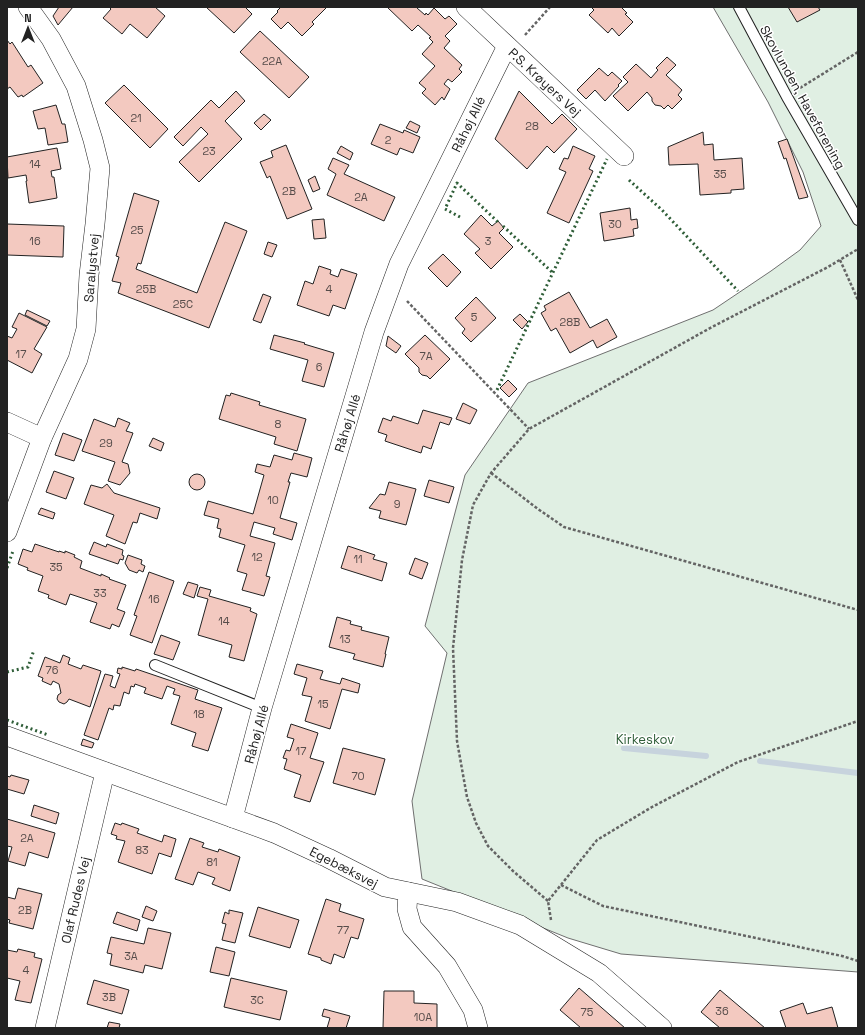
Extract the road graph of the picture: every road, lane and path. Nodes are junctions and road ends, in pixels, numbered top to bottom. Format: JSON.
{"nodes":[{"id":1,"x":28,"y":7,"type":"edge"},
{"id":2,"x":466,"y":7,"type":"edge"},
{"id":3,"x":550,"y":7,"type":"edge"},
{"id":4,"x":739,"y":7,"type":"edge"},
{"id":5,"x":507,"y":46,"type":"junction"},
{"id":6,"x":858,"y":52,"type":"edge"},
{"id":7,"x":810,"y":81,"type":"dead end"},
{"id":8,"x":624,"y":156,"type":"dead end"},
{"id":9,"x":858,"y":220,"type":"edge"},
{"id":10,"x":858,"y":249,"type":"edge"},
{"id":11,"x":840,"y":260,"type":"junction"},
{"id":12,"x":392,"y":284,"type":"junction"},
{"id":13,"x":858,"y":300,"type":"edge"},
{"id":14,"x":7,"y":422,"type":"edge"},
{"id":15,"x":529,"y":429,"type":"junction"},
{"id":16,"x":42,"y":438,"type":"junction"},
{"id":17,"x":491,"y":473,"type":"junction"},
{"id":18,"x":7,"y":532,"type":"edge"},
{"id":19,"x":858,"y":610,"type":"edge"},
{"id":20,"x":155,"y":665,"type":"dead end"},
{"id":21,"x":262,"y":708,"type":"junction"},
{"id":22,"x":858,"y":721,"type":"edge"},
{"id":23,"x":7,"y":736,"type":"edge"},
{"id":24,"x":105,"y":772,"type":"junction"},
{"id":25,"x":233,"y":818,"type":"junction"},
{"id":26,"x":561,"y":886,"type":"junction"},
{"id":27,"x":408,"y":892,"type":"junction"},
{"id":28,"x":548,"y":902,"type":"junction"},
{"id":29,"x":555,"y":947,"type":"junction"},
{"id":30,"x":858,"y":961,"type":"edge"},
{"id":31,"x":45,"y":1028,"type":"edge"},
{"id":32,"x":478,"y":1028,"type":"edge"},
{"id":33,"x":662,"y":1028,"type":"edge"}],
"edges":[{"from":1,"to":16,"type":"street","name":"Saralystvej"},
{"from":2,"to":5,"type":"street","name":"P.S. Krøyers Vej"},
{"from":3,"to":5,"type":"path"},
{"from":4,"to":9,"type":"lane","name":"Skovlunden, Haveforening"},
{"from":5,"to":8,"type":"street","name":"P.S. Krøyers Vej"},
{"from":5,"to":12,"type":"street","name":"Råhøj Allé"},
{"from":6,"to":7,"type":"path"},
{"from":10,"to":11,"type":"path"},
{"from":11,"to":13,"type":"path"},
{"from":11,"to":15,"type":"path"},
{"from":12,"to":15,"type":"path"},
{"from":12,"to":21,"type":"street","name":"Råhøj Allé"},
{"from":14,"to":16,"type":"street"},
{"from":15,"to":17,"type":"path"},
{"from":16,"to":18,"type":"street","name":"Saralystvej"},
{"from":17,"to":19,"type":"path"},
{"from":17,"to":28,"type":"path"},
{"from":20,"to":21,"type":"lane"},
{"from":21,"to":25,"type":"street","name":"Råhøj Allé"},
{"from":22,"to":26,"type":"path"},
{"from":23,"to":24,"type":"street","name":"Egebæksvej"},
{"from":24,"to":25,"type":"street","name":"Egebæksvej"},
{"from":24,"to":31,"type":"street","name":"Olaf Rudes Vej"},
{"from":25,"to":27,"type":"street","name":"Egebæksvej"},
{"from":26,"to":28,"type":"path"},
{"from":26,"to":30,"type":"path"},
{"from":27,"to":29,"type":"street","name":"Egebæksvej"},
{"from":27,"to":32,"type":"street"},
{"from":28,"to":29,"type":"path"},
{"from":29,"to":33,"type":"street","name":"Egebæksvej"}]}
